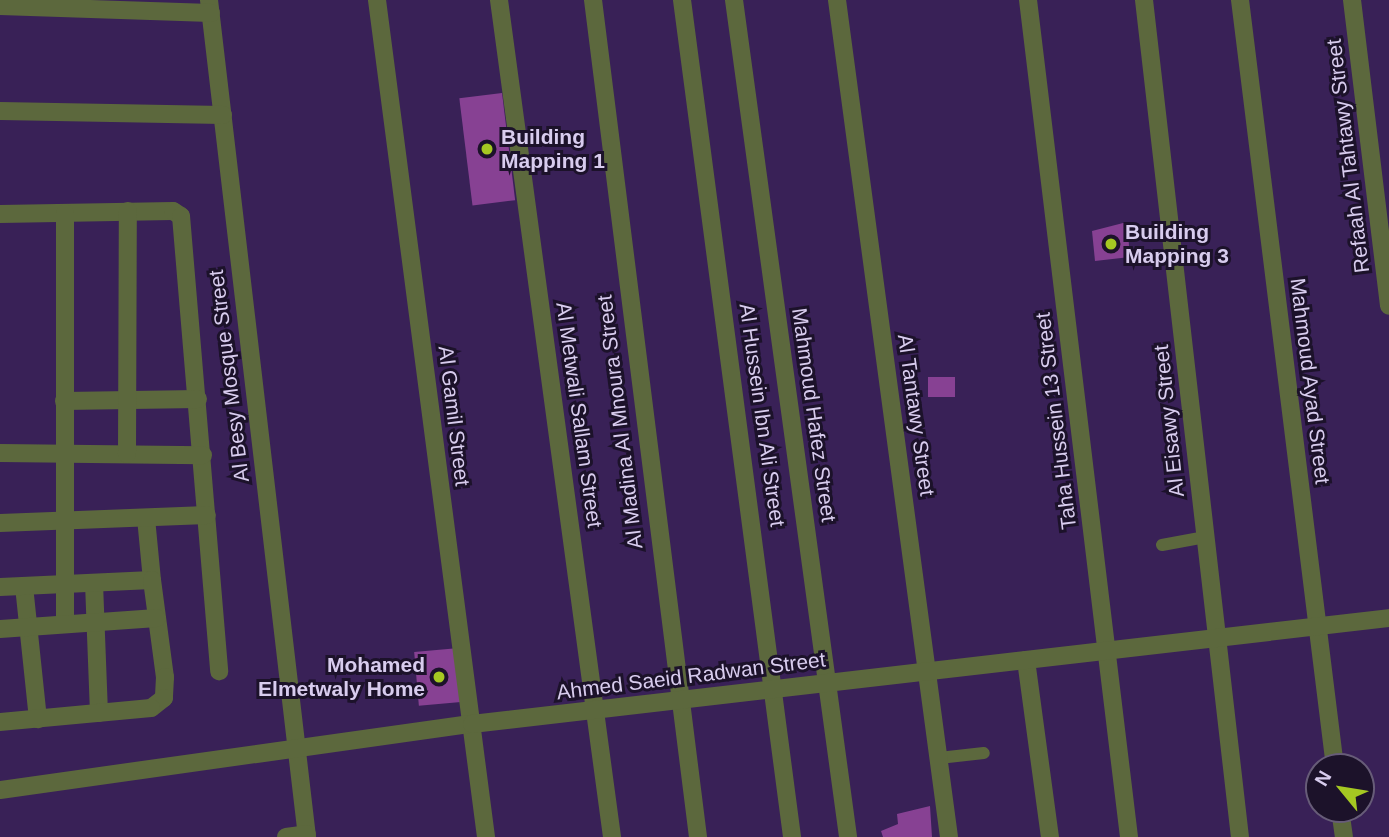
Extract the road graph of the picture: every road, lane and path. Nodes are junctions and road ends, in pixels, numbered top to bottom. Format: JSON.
{"nodes":[{"id":1,"x":377,"y":0,"type":"edge"},
{"id":2,"x":499,"y":0,"type":"edge"},
{"id":3,"x":593,"y":0,"type":"edge"},
{"id":4,"x":682,"y":0,"type":"edge"},
{"id":5,"x":734,"y":0,"type":"edge"},
{"id":6,"x":837,"y":0,"type":"edge"},
{"id":7,"x":1028,"y":0,"type":"edge"},
{"id":8,"x":1144,"y":0,"type":"edge"},
{"id":9,"x":1240,"y":0,"type":"edge"},
{"id":10,"x":1352,"y":0,"type":"edge"},
{"id":11,"x":0,"y":6,"type":"edge"},
{"id":12,"x":210,"y":6,"type":"edge"},
{"id":13,"x":0,"y":111,"type":"edge"},
{"id":14,"x":223,"y":115,"type":"junction"},
{"id":15,"x":128,"y":211,"type":"junction"},
{"id":16,"x":65,"y":213,"type":"junction"},
{"id":17,"x":0,"y":214,"type":"edge"},
{"id":18,"x":1389,"y":306,"type":"edge"},
{"id":19,"x":198,"y":399,"type":"junction"},
{"id":20,"x":127,"y":400,"type":"junction"},
{"id":21,"x":64,"y":401,"type":"junction"},
{"id":22,"x":0,"y":453,"type":"edge"},
{"id":23,"x":64,"y":454,"type":"junction"},
{"id":24,"x":127,"y":454,"type":"junction"},
{"id":25,"x":202,"y":455,"type":"junction"},
{"id":26,"x":207,"y":515,"type":"junction"},
{"id":27,"x":146,"y":518,"type":"junction"},
{"id":28,"x":62,"y":521,"type":"junction"},
{"id":29,"x":0,"y":523,"type":"edge"},
{"id":30,"x":1205,"y":537,"type":"junction"},
{"id":31,"x":1162,"y":545,"type":"dead end"},
{"id":32,"x":152,"y":580,"type":"junction"},
{"id":33,"x":94,"y":583,"type":"junction"},
{"id":34,"x":63,"y":584,"type":"junction"},
{"id":35,"x":24,"y":586,"type":"junction"},
{"id":36,"x":0,"y":587,"type":"edge"},
{"id":37,"x":157,"y":618,"type":"junction"},
{"id":38,"x":1389,"y":618,"type":"edge"},
{"id":39,"x":96,"y":622,"type":"junction"},
{"id":40,"x":65,"y":624,"type":"junction"},
{"id":41,"x":1318,"y":626,"type":"junction"},
{"id":42,"x":30,"y":627,"type":"junction"},
{"id":43,"x":0,"y":629,"type":"edge"},
{"id":44,"x":1216,"y":638,"type":"junction"},
{"id":45,"x":1106,"y":651,"type":"junction"},
{"id":46,"x":1026,"y":660,"type":"junction"},
{"id":47,"x":219,"y":671,"type":"dead end"},
{"id":48,"x":928,"y":671,"type":"junction"},
{"id":49,"x":828,"y":683,"type":"junction"},
{"id":50,"x":777,"y":689,"type":"junction"},
{"id":51,"x":676,"y":700,"type":"junction"},
{"id":52,"x":596,"y":710,"type":"junction"},
{"id":53,"x":99,"y":713,"type":"junction"},
{"id":54,"x":38,"y":719,"type":"junction"},
{"id":55,"x":0,"y":722,"type":"edge"},
{"id":56,"x":472,"y":724,"type":"junction"},
{"id":57,"x":295,"y":747,"type":"junction"},
{"id":58,"x":984,"y":753,"type":"dead end"},
{"id":59,"x":1333,"y":753,"type":"edge"},
{"id":60,"x":939,"y":758,"type":"junction"},
{"id":61,"x":0,"y":790,"type":"edge"},
{"id":62,"x":307,"y":835,"type":"edge"},
{"id":63,"x":286,"y":837,"type":"edge"},
{"id":64,"x":486,"y":837,"type":"edge"},
{"id":65,"x":612,"y":837,"type":"edge"},
{"id":66,"x":698,"y":837,"type":"edge"},
{"id":67,"x":793,"y":837,"type":"edge"},
{"id":68,"x":848,"y":837,"type":"edge"},
{"id":69,"x":949,"y":837,"type":"edge"},
{"id":70,"x":1050,"y":837,"type":"edge"},
{"id":71,"x":1129,"y":837,"type":"edge"},
{"id":72,"x":1240,"y":837,"type":"edge"}],
"edges":[{"from":1,"to":56,"type":"street","name":"Al Gamil Street"},
{"from":2,"to":52,"type":"street","name":"Al Metwali Sallam Street"},
{"from":3,"to":51,"type":"street","name":"Al Madina Al Mnoura Street"},
{"from":4,"to":50,"type":"street","name":"Al Hussein Ibn Ali Street"},
{"from":5,"to":49,"type":"street","name":"Mahmoud Hafez Street"},
{"from":6,"to":48,"type":"street","name":"Al Tantawy Street"},
{"from":7,"to":45,"type":"street","name":"Taha Hussein 13 Street"},
{"from":8,"to":30,"type":"street","name":"Al Eisawy Street"},
{"from":9,"to":41,"type":"street","name":"Mahmoud Ayad Street"},
{"from":10,"to":18,"type":"street","name":"Refaah Al Tahtawy Street"},
{"from":11,"to":12,"type":"street"},
{"from":12,"to":14,"type":"street","name":"Al Besy Mosque Street"},
{"from":13,"to":14,"type":"street"},
{"from":14,"to":57,"type":"street","name":"Al Besy Mosque Street"},
{"from":15,"to":16,"type":"street"},
{"from":15,"to":19,"type":"street"},
{"from":15,"to":20,"type":"street"},
{"from":16,"to":17,"type":"street"},
{"from":16,"to":21,"type":"street"},
{"from":19,"to":20,"type":"street"},
{"from":19,"to":25,"type":"street"},
{"from":20,"to":21,"type":"street"},
{"from":20,"to":24,"type":"street"},
{"from":21,"to":23,"type":"street"},
{"from":22,"to":23,"type":"street"},
{"from":23,"to":24,"type":"street"},
{"from":23,"to":28,"type":"street"},
{"from":24,"to":25,"type":"street"},
{"from":25,"to":26,"type":"street"},
{"from":26,"to":27,"type":"street"},
{"from":26,"to":47,"type":"street"},
{"from":27,"to":28,"type":"street"},
{"from":27,"to":32,"type":"street"},
{"from":28,"to":29,"type":"street"},
{"from":28,"to":34,"type":"street"},
{"from":30,"to":31,"type":"lane"},
{"from":30,"to":44,"type":"street","name":"Al Eisawy Street"},
{"from":32,"to":33,"type":"street"},
{"from":32,"to":37,"type":"street"},
{"from":33,"to":34,"type":"street"},
{"from":33,"to":39,"type":"street"},
{"from":34,"to":35,"type":"street"},
{"from":34,"to":40,"type":"street"},
{"from":35,"to":36,"type":"street"},
{"from":35,"to":42,"type":"street"},
{"from":37,"to":39,"type":"street"},
{"from":37,"to":53,"type":"street"},
{"from":38,"to":41,"type":"street","name":"Ahmed Saeid Radwan Street"},
{"from":39,"to":40,"type":"street"},
{"from":39,"to":53,"type":"street"},
{"from":40,"to":42,"type":"street"},
{"from":41,"to":44,"type":"street","name":"Ahmed Saeid Radwan Street"},
{"from":41,"to":59,"type":"street","name":"Mahmoud Ayad Street"},
{"from":42,"to":43,"type":"street"},
{"from":42,"to":54,"type":"street"},
{"from":44,"to":45,"type":"street","name":"Ahmed Saeid Radwan Street"},
{"from":44,"to":72,"type":"street","name":"Al Eisawy Street"},
{"from":45,"to":46,"type":"street","name":"Ahmed Saeid Radwan Street"},
{"from":45,"to":71,"type":"street","name":"Taha Hussein 13 Street"},
{"from":46,"to":48,"type":"street","name":"Ahmed Saeid Radwan Street"},
{"from":46,"to":70,"type":"street"},
{"from":48,"to":49,"type":"street","name":"Ahmed Saeid Radwan Street"},
{"from":48,"to":60,"type":"street","name":"Al Tantawy Street"},
{"from":49,"to":50,"type":"street","name":"Ahmed Saeid Radwan Street"},
{"from":49,"to":68,"type":"street","name":"Mahmoud Hafez Street"},
{"from":50,"to":51,"type":"street","name":"Ahmed Saeid Radwan Street"},
{"from":50,"to":67,"type":"street","name":"Al Hussein Ibn Ali Street"},
{"from":51,"to":52,"type":"street","name":"Ahmed Saeid Radwan Street"},
{"from":51,"to":66,"type":"street","name":"Al Madina Al Mnoura Street"},
{"from":52,"to":56,"type":"street","name":"Ahmed Saeid Radwan Street"},
{"from":52,"to":65,"type":"street","name":"Al Metwali Sallam Street"},
{"from":53,"to":54,"type":"street"},
{"from":54,"to":55,"type":"street"},
{"from":56,"to":57,"type":"street","name":"Ahmed Saeid Radwan Street"},
{"from":56,"to":64,"type":"street","name":"Al Gamil Street"},
{"from":57,"to":61,"type":"street","name":"Ahmed Saeid Radwan Street"},
{"from":57,"to":62,"type":"street","name":"Al Besy Mosque Street"},
{"from":58,"to":60,"type":"lane"},
{"from":60,"to":69,"type":"street","name":"Al Tantawy Street"},
{"from":62,"to":63,"type":"street"}]}
